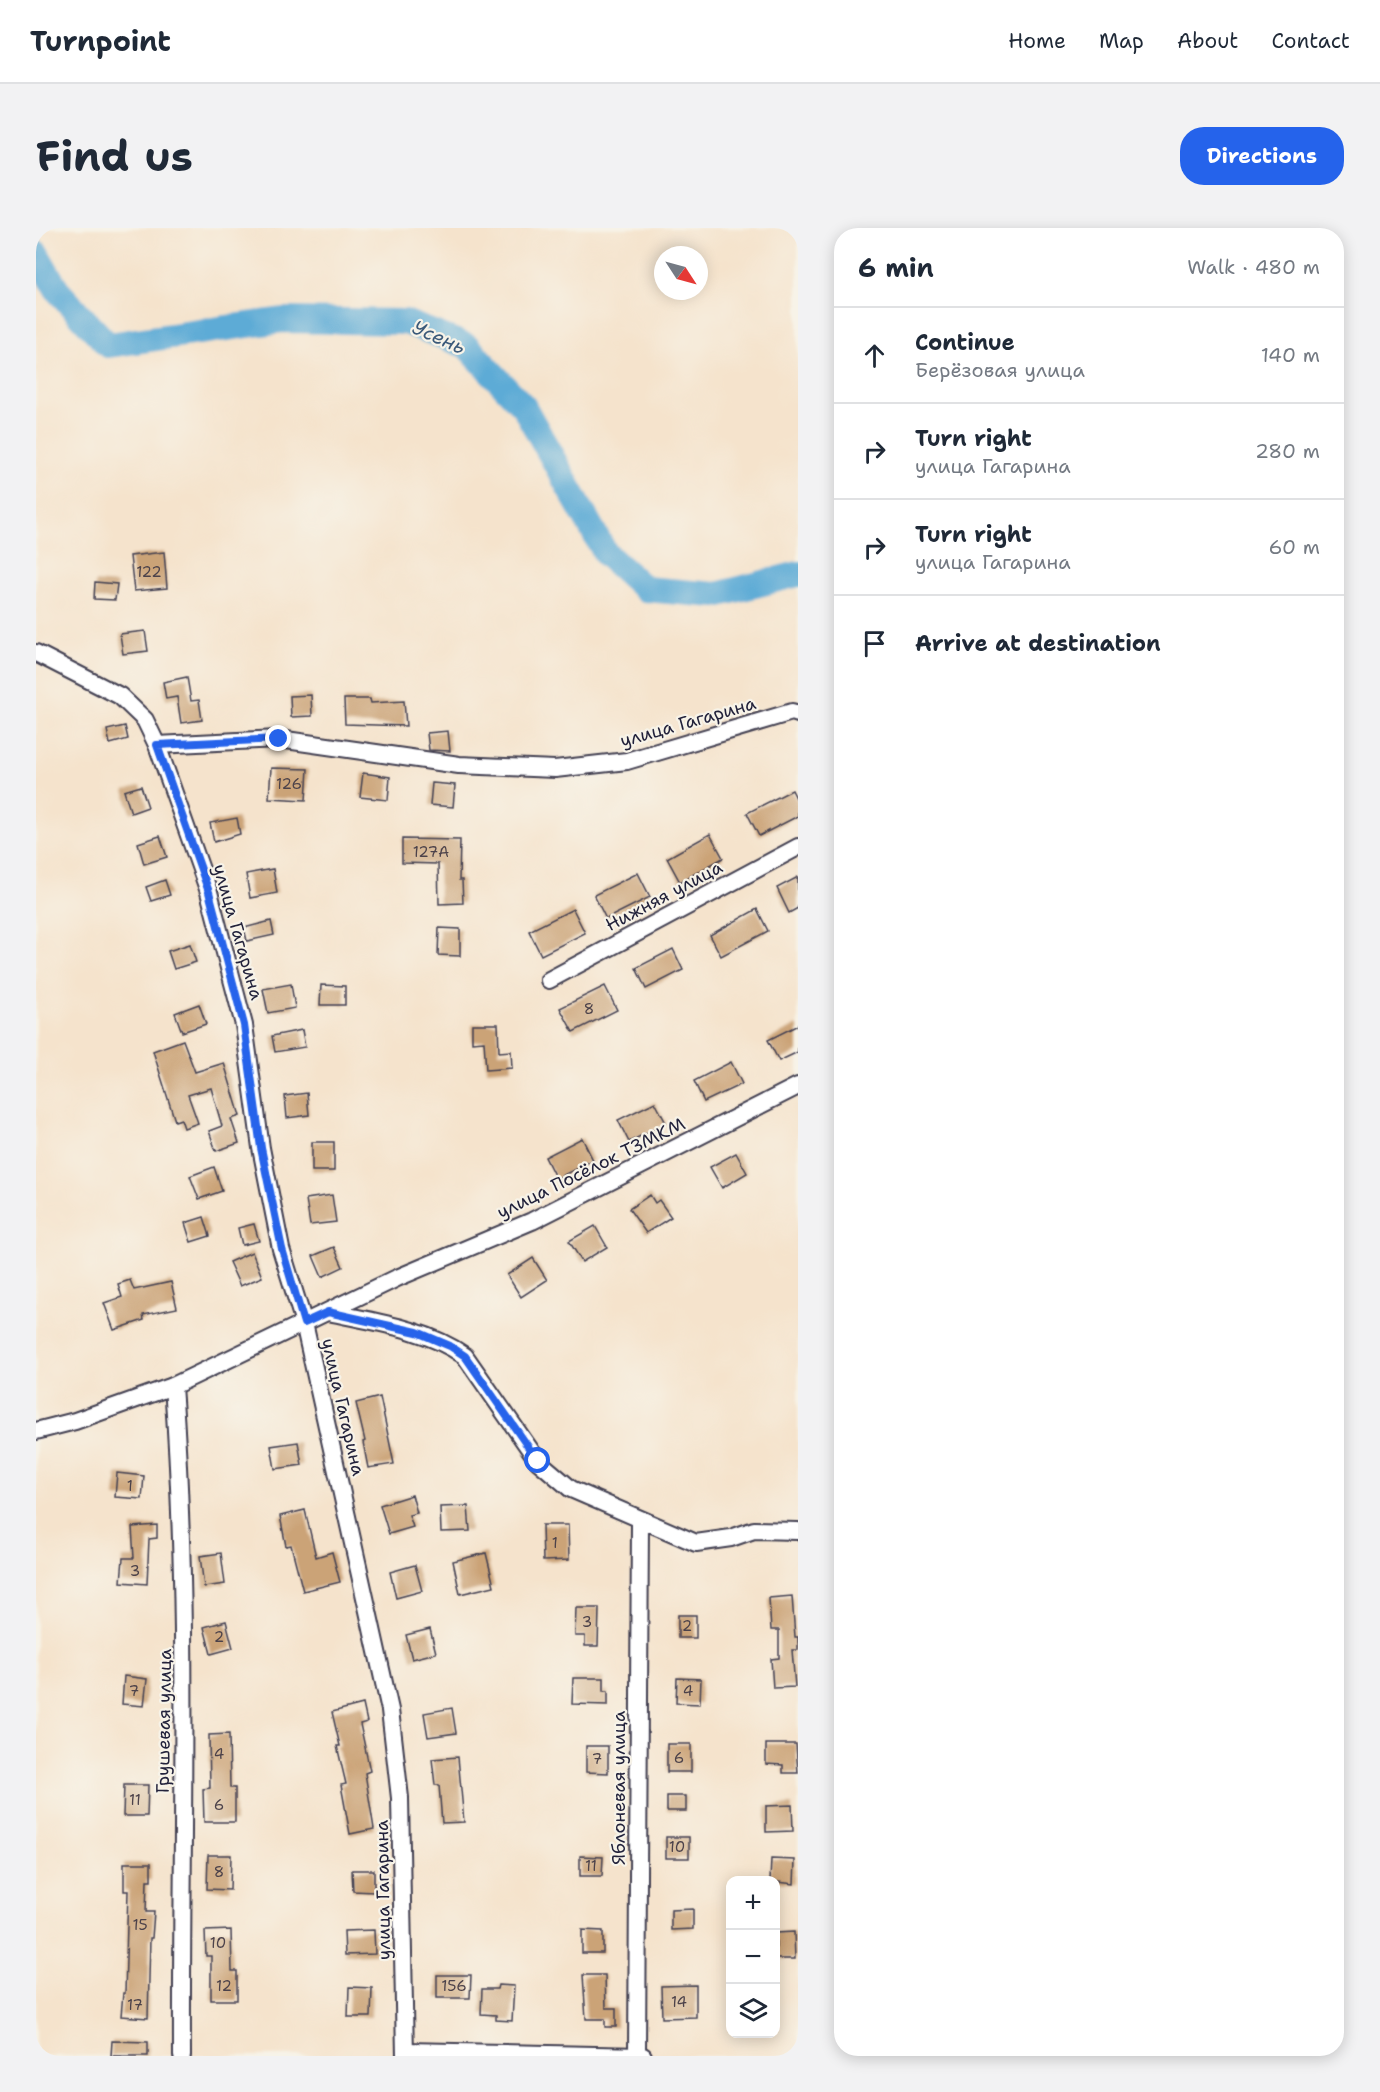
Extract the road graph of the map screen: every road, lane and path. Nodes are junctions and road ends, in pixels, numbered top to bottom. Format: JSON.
{"nodes":[{"id":1,"x":36,"y":653,"type":"edge"},
{"id":2,"x":798,"y":714,"type":"edge"},
{"id":3,"x":157,"y":745,"type":"junction"},
{"id":4,"x":798,"y":847,"type":"edge"},
{"id":5,"x":549,"y":980,"type":"dead end"},
{"id":6,"x":798,"y":1086,"type":"edge"},
{"id":7,"x":328,"y":1312,"type":"junction"},
{"id":8,"x":304,"y":1323,"type":"junction"},
{"id":9,"x":173,"y":1386,"type":"junction"},
{"id":10,"x":36,"y":1431,"type":"edge"},
{"id":11,"x":640,"y":1520,"type":"junction"},
{"id":12,"x":798,"y":1531,"type":"edge"},
{"id":13,"x":405,"y":2054,"type":"edge"},
{"id":14,"x":182,"y":2056,"type":"edge"},
{"id":15,"x":637,"y":2056,"type":"edge"},
{"id":16,"x":643,"y":2056,"type":"edge"}],
"edges":[{"from":1,"to":3,"type":"street","name":"улица Гагарина"},
{"from":2,"to":3,"type":"street","name":"улица Гагарина"},
{"from":3,"to":8,"type":"street","name":"улица Гагарина"},
{"from":4,"to":5,"type":"street","name":"Нижняя улица"},
{"from":6,"to":7,"type":"street","name":"улица Посёлок ТЗМКМ"},
{"from":7,"to":8,"type":"street","name":"улица Посёлок ТЗМКМ"},
{"from":7,"to":11,"type":"street"},
{"from":8,"to":9,"type":"street","name":"улица Посёлок ТЗМКМ"},
{"from":8,"to":13,"type":"street","name":"улица Гагарина"},
{"from":9,"to":10,"type":"street","name":"улица Посёлок ТЗМКМ"},
{"from":9,"to":14,"type":"street","name":"Грушевая улица"},
{"from":11,"to":12,"type":"street"},
{"from":11,"to":15,"type":"street","name":"Яблоневая улица"},
{"from":13,"to":15,"type":"street"},
{"from":15,"to":16,"type":"street"}]}
